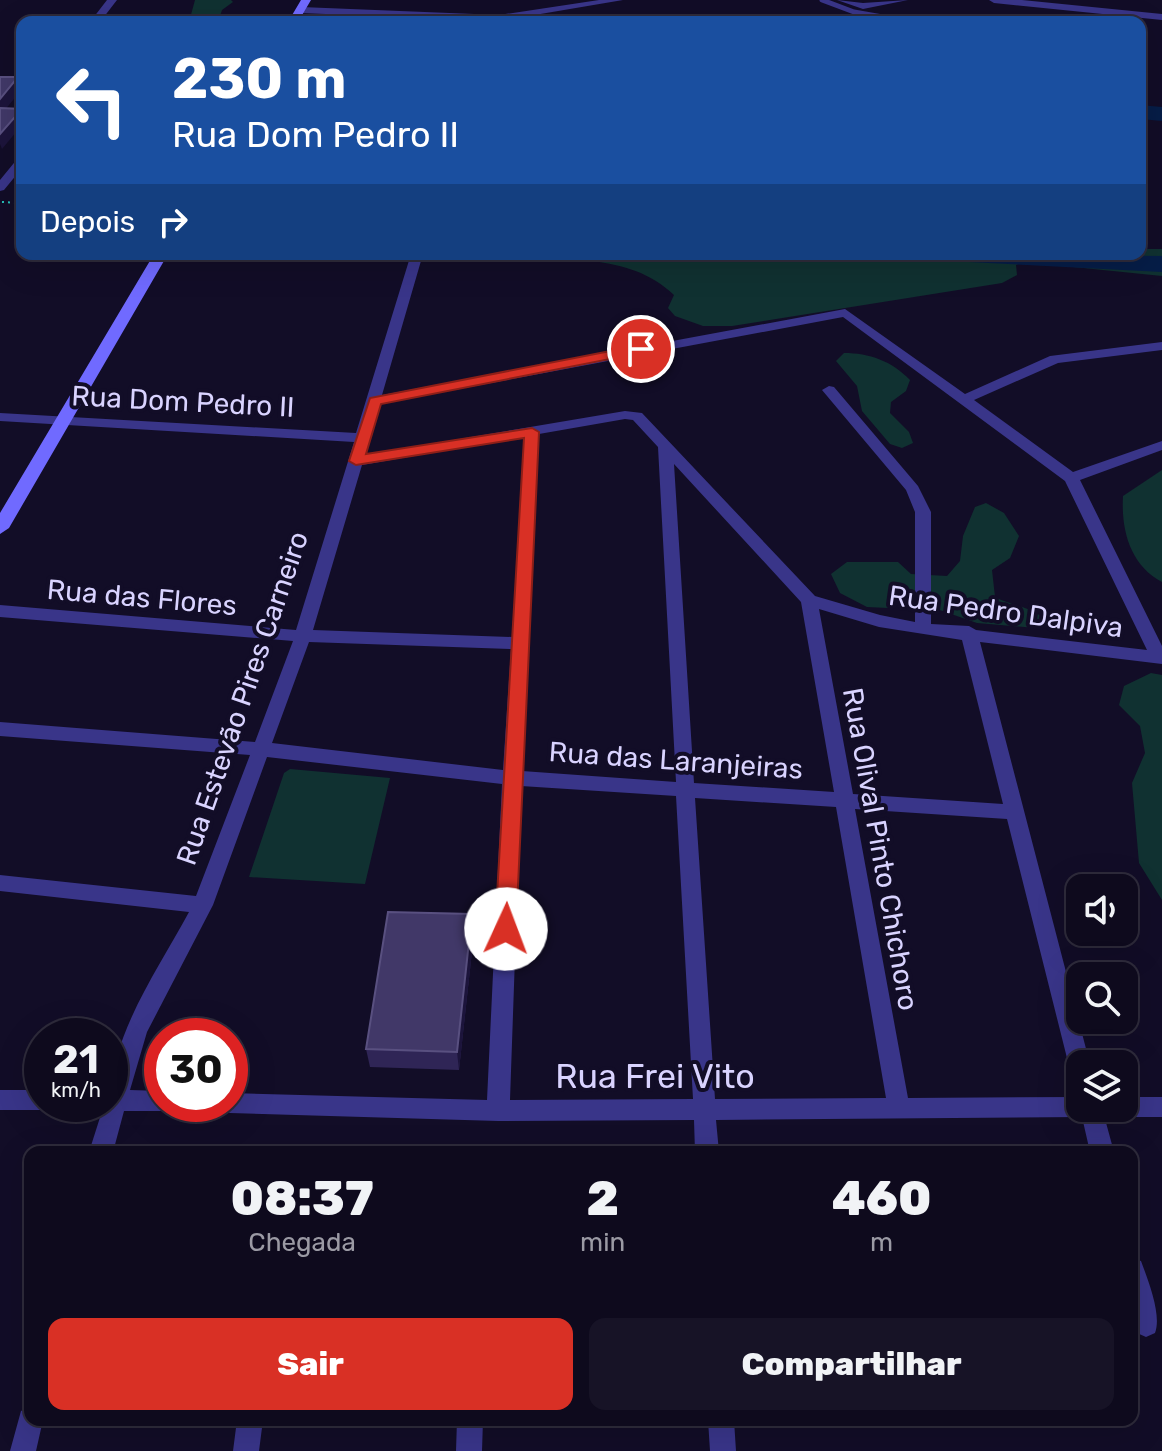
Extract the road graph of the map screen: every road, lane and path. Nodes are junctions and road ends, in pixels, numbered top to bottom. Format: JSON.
{"nodes":[{"id":1,"x":112,"y":0,"type":"edge"},
{"id":2,"x":618,"y":0,"type":"edge"},
{"id":3,"x":822,"y":0,"type":"edge"},
{"id":4,"x":842,"y":0,"type":"edge"},
{"id":5,"x":903,"y":0,"type":"edge"},
{"id":6,"x":994,"y":0,"type":"edge"},
{"id":7,"x":1146,"y":0,"type":"edge"},
{"id":8,"x":581,"y":3,"type":"edge"},
{"id":9,"x":303,"y":5,"type":"edge"},
{"id":10,"x":100,"y":16,"type":"edge"},
{"id":11,"x":446,"y":16,"type":"edge"},
{"id":12,"x":518,"y":16,"type":"edge"},
{"id":13,"x":877,"y":16,"type":"edge"},
{"id":14,"x":1162,"y":16,"type":"edge"},
{"id":15,"x":16,"y":168,"type":"edge"},
{"id":16,"x":0,"y":188,"type":"edge"},
{"id":17,"x":158,"y":260,"type":"edge"},
{"id":18,"x":415,"y":260,"type":"edge"},
{"id":19,"x":1162,"y":346,"type":"edge"},
{"id":20,"x":829,"y":390,"type":"dead end"},
{"id":21,"x":963,"y":400,"type":"junction"},
{"id":22,"x":375,"y":401,"type":"junction"},
{"id":23,"x":0,"y":417,"type":"edge"},
{"id":24,"x":65,"y":421,"type":"junction"},
{"id":25,"x":532,"y":432,"type":"junction"},
{"id":26,"x":363,"y":438,"type":"junction"},
{"id":27,"x":1162,"y":445,"type":"edge"},
{"id":28,"x":665,"y":446,"type":"junction"},
{"id":29,"x":356,"y":461,"type":"junction"},
{"id":30,"x":1071,"y":478,"type":"junction"},
{"id":31,"x":0,"y":528,"type":"edge"},
{"id":32,"x":809,"y":600,"type":"junction"},
{"id":33,"x":0,"y":611,"type":"edge"},
{"id":34,"x":923,"y":629,"type":"junction"},
{"id":35,"x":969,"y":632,"type":"junction"},
{"id":36,"x":303,"y":636,"type":"junction"},
{"id":37,"x":520,"y":643,"type":"junction"},
{"id":38,"x":1160,"y":657,"type":"edge"},
{"id":39,"x":0,"y":729,"type":"edge"},
{"id":40,"x":261,"y":749,"type":"junction"},
{"id":41,"x":512,"y":778,"type":"junction"},
{"id":42,"x":683,"y":788,"type":"junction"},
{"id":43,"x":843,"y":799,"type":"junction"},
{"id":44,"x":1015,"y":812,"type":"junction"},
{"id":45,"x":0,"y":883,"type":"edge"},
{"id":46,"x":203,"y":905,"type":"junction"},
{"id":47,"x":1076,"y":1050,"type":"edge"},
{"id":48,"x":128,"y":1056,"type":"edge"},
{"id":49,"x":0,"y":1100,"type":"edge"},
{"id":50,"x":24,"y":1100,"type":"edge"},
{"id":51,"x":248,"y":1104,"type":"edge"},
{"id":52,"x":1066,"y":1107,"type":"edge"},
{"id":53,"x":1138,"y":1107,"type":"edge"},
{"id":54,"x":1162,"y":1107,"type":"edge"},
{"id":55,"x":899,"y":1108,"type":"junction"},
{"id":56,"x":705,"y":1109,"type":"junction"},
{"id":57,"x":498,"y":1111,"type":"junction"},
{"id":58,"x":108,"y":1122,"type":"edge"},
{"id":59,"x":1094,"y":1122,"type":"edge"},
{"id":60,"x":102,"y":1146,"type":"edge"},
{"id":61,"x":707,"y":1146,"type":"edge"},
{"id":62,"x":1100,"y":1146,"type":"edge"},
{"id":63,"x":1138,"y":1291,"type":"edge"},
{"id":64,"x":1147,"y":1323,"type":"edge"},
{"id":65,"x":29,"y":1426,"type":"edge"},
{"id":66,"x":249,"y":1426,"type":"edge"},
{"id":67,"x":470,"y":1426,"type":"edge"},
{"id":68,"x":721,"y":1426,"type":"edge"},
{"id":69,"x":23,"y":1451,"type":"edge"},
{"id":70,"x":246,"y":1451,"type":"edge"},
{"id":71,"x":469,"y":1451,"type":"edge"},
{"id":72,"x":723,"y":1451,"type":"edge"}],
"edges":[{"from":1,"to":10,"type":"street"},
{"from":2,"to":8,"type":"street"},
{"from":3,"to":13,"type":"lane"},
{"from":4,"to":5,"type":"street"},
{"from":6,"to":14,"type":"street"},
{"from":7,"to":14,"type":"street"},
{"from":8,"to":12,"type":"street"},
{"from":9,"to":11,"type":"street"},
{"from":15,"to":16,"type":"street"},
{"from":17,"to":24,"type":"street"},
{"from":18,"to":22,"type":"street","name":"Rua Estevão Pires Carneiro"},
{"from":19,"to":21,"type":"street"},
{"from":20,"to":34,"type":"street"},
{"from":21,"to":22,"type":"street"},
{"from":21,"to":30,"type":"street"},
{"from":22,"to":26,"type":"street","name":"Rua Estevão Pires Carneiro"},
{"from":23,"to":24,"type":"street","name":"Rua Dom Pedro II"},
{"from":24,"to":26,"type":"street","name":"Rua Dom Pedro II"},
{"from":24,"to":31,"type":"street"},
{"from":25,"to":28,"type":"street"},
{"from":25,"to":29,"type":"street"},
{"from":25,"to":37,"type":"street"},
{"from":26,"to":29,"type":"street","name":"Rua Estevão Pires Carneiro"},
{"from":27,"to":30,"type":"street"},
{"from":28,"to":32,"type":"street"},
{"from":28,"to":42,"type":"street"},
{"from":29,"to":36,"type":"street","name":"Rua Estevão Pires Carneiro"},
{"from":30,"to":38,"type":"street"},
{"from":32,"to":34,"type":"street","name":"Rua Pedro Dalpiva"},
{"from":32,"to":43,"type":"street","name":"Rua Olival Pinto Chichoro"},
{"from":33,"to":36,"type":"street","name":"Rua das Flores"},
{"from":34,"to":35,"type":"street","name":"Rua Pedro Dalpiva"},
{"from":35,"to":38,"type":"street","name":"Rua Pedro Dalpiva"},
{"from":35,"to":44,"type":"street"},
{"from":36,"to":37,"type":"street","name":"Rua das Flores"},
{"from":36,"to":40,"type":"street","name":"Rua Estevão Pires Carneiro"},
{"from":37,"to":41,"type":"street"},
{"from":39,"to":40,"type":"street","name":"Rua das Laranjeiras"},
{"from":40,"to":41,"type":"street","name":"Rua das Laranjeiras"},
{"from":40,"to":46,"type":"street","name":"Rua Estevão Pires Carneiro"},
{"from":41,"to":42,"type":"street","name":"Rua das Laranjeiras"},
{"from":41,"to":57,"type":"street"},
{"from":42,"to":43,"type":"street","name":"Rua das Laranjeiras"},
{"from":42,"to":56,"type":"street"},
{"from":43,"to":44,"type":"street","name":"Rua das Laranjeiras"},
{"from":43,"to":55,"type":"street","name":"Rua Olival Pinto Chichoro"},
{"from":44,"to":47,"type":"street"},
{"from":45,"to":46,"type":"street"},
{"from":46,"to":48,"type":"street","name":"Rua Estevão Pires Carneiro"},
{"from":49,"to":50,"type":"street"},
{"from":51,"to":57,"type":"street","name":"Rua Frei Vito"},
{"from":52,"to":55,"type":"street","name":"Rua Frei Vito"},
{"from":53,"to":54,"type":"street"},
{"from":55,"to":56,"type":"street","name":"Rua Frei Vito"},
{"from":56,"to":57,"type":"street","name":"Rua Frei Vito"},
{"from":56,"to":61,"type":"street"},
{"from":58,"to":60,"type":"street","name":"Rua Estevão Pires Carneiro"},
{"from":59,"to":62,"type":"street"},
{"from":63,"to":64,"type":"street"},
{"from":65,"to":69,"type":"street"},
{"from":66,"to":70,"type":"street"},
{"from":67,"to":71,"type":"street"},
{"from":68,"to":72,"type":"street"}]}
